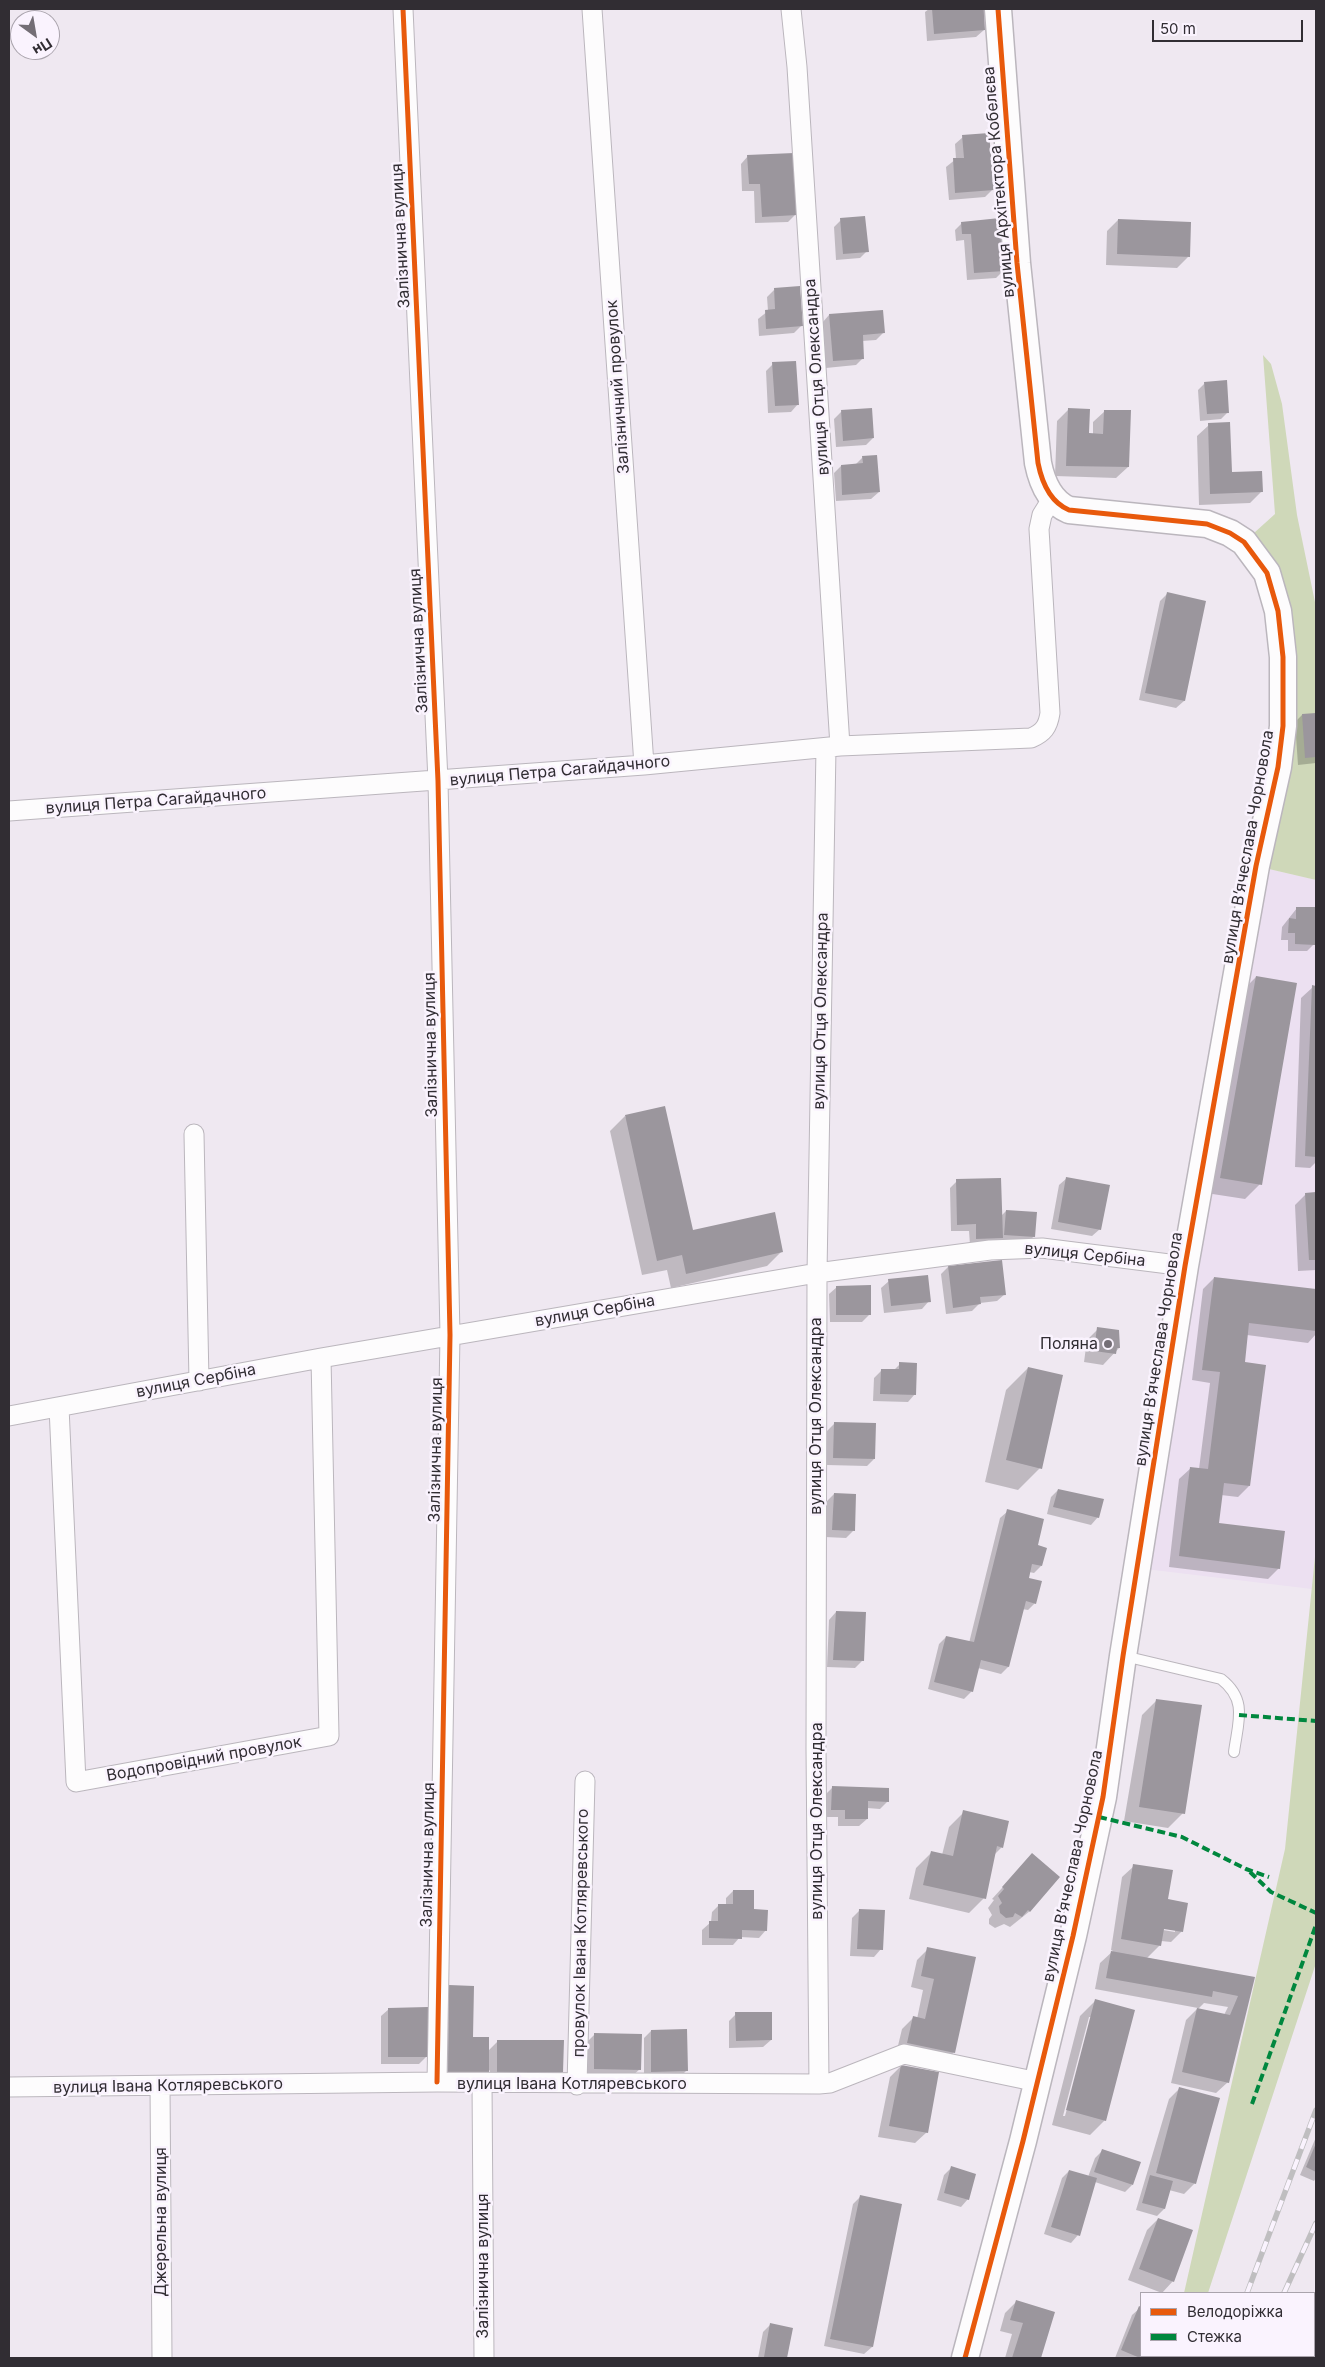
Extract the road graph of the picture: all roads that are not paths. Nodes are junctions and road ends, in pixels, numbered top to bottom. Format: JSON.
{"nodes":[{"id":1,"x":403,"y":9,"type":"edge"},
{"id":2,"x":592,"y":9,"type":"edge"},
{"id":3,"x":791,"y":9,"type":"edge"},
{"id":4,"x":998,"y":9,"type":"edge"},
{"id":5,"x":1052,"y":498,"type":"junction"},
{"id":6,"x":833,"y":747,"type":"junction"},
{"id":7,"x":644,"y":765,"type":"junction"},
{"id":8,"x":438,"y":781,"type":"junction"},
{"id":9,"x":9,"y":811,"type":"edge"},
{"id":10,"x":194,"y":1134,"type":"dead end"},
{"id":11,"x":1184,"y":1266,"type":"junction"},
{"id":12,"x":817,"y":1273,"type":"junction"},
{"id":13,"x":450,"y":1336,"type":"junction"},
{"id":14,"x":321,"y":1358,"type":"junction"},
{"id":15,"x":199,"y":1381,"type":"junction"},
{"id":16,"x":59,"y":1407,"type":"junction"},
{"id":17,"x":9,"y":1416,"type":"edge"},
{"id":18,"x":1123,"y":1656,"type":"junction"},
{"id":19,"x":1234,"y":1752,"type":"dead end"},
{"id":20,"x":585,"y":1781,"type":"dead end"},
{"id":21,"x":437,"y":2082,"type":"junction"},
{"id":22,"x":1038,"y":2082,"type":"junction"},
{"id":23,"x":482,"y":2083,"type":"junction"},
{"id":24,"x":819,"y":2084,"type":"junction"},
{"id":25,"x":577,"y":2085,"type":"junction"},
{"id":26,"x":160,"y":2086,"type":"junction"},
{"id":27,"x":9,"y":2087,"type":"edge"},
{"id":28,"x":162,"y":2358,"type":"edge"},
{"id":29,"x":484,"y":2358,"type":"edge"},
{"id":30,"x":964,"y":2358,"type":"edge"}],
"edges":[{"from":1,"to":8,"type":"street","name":"Залізнична вулиця"},
{"from":2,"to":7,"type":"street","name":"Залізничний провулок"},
{"from":3,"to":6,"type":"street","name":"вулиця Отця Олександра"},
{"from":4,"to":5,"type":"street","name":"вулиця Архітектора Кобелєва"},
{"from":5,"to":6,"type":"street","name":"вулиця Петра Сагайдачного"},
{"from":5,"to":11,"type":"street","name":"вулиця Вʼячеслава Чорновола"},
{"from":6,"to":7,"type":"street","name":"вулиця Петра Сагайдачного"},
{"from":6,"to":12,"type":"street","name":"вулиця Отця Олександра"},
{"from":7,"to":8,"type":"street","name":"вулиця Петра Сагайдачного"},
{"from":8,"to":9,"type":"street","name":"вулиця Петра Сагайдачного"},
{"from":8,"to":13,"type":"street","name":"Залізнична вулиця"},
{"from":10,"to":15,"type":"street"},
{"from":11,"to":12,"type":"street","name":"вулиця Сербіна"},
{"from":11,"to":18,"type":"street","name":"вулиця Вʼячеслава Чорновола"},
{"from":12,"to":13,"type":"street","name":"вулиця Сербіна"},
{"from":12,"to":24,"type":"street","name":"вулиця Отця Олександра"},
{"from":13,"to":14,"type":"street","name":"вулиця Сербіна"},
{"from":13,"to":21,"type":"street","name":"Залізнична вулиця"},
{"from":14,"to":15,"type":"street","name":"вулиця Сербіна"},
{"from":14,"to":16,"type":"street","name":"Водопровідний провулок"},
{"from":15,"to":16,"type":"street","name":"вулиця Сербіна"},
{"from":16,"to":17,"type":"street","name":"вулиця Сербіна"},
{"from":18,"to":19,"type":"lane"},
{"from":18,"to":22,"type":"street","name":"вулиця Вʼячеслава Чорновола"},
{"from":20,"to":25,"type":"street","name":"провулок Івана Котляревського"},
{"from":21,"to":23,"type":"street","name":"вулиця Івана Котляревського"},
{"from":21,"to":26,"type":"street","name":"вулиця Івана Котляревського"},
{"from":22,"to":24,"type":"street","name":"вулиця Івана Котляревського"},
{"from":22,"to":30,"type":"street","name":"вулиця Вʼячеслава Чорновола"},
{"from":23,"to":25,"type":"street","name":"вулиця Івана Котляревського"},
{"from":23,"to":29,"type":"street","name":"Залізнична вулиця"},
{"from":24,"to":25,"type":"street","name":"вулиця Івана Котляревського"},
{"from":26,"to":27,"type":"street","name":"вулиця Івана Котляревського"},
{"from":26,"to":28,"type":"street","name":"Джерельна вулиця"}]}
